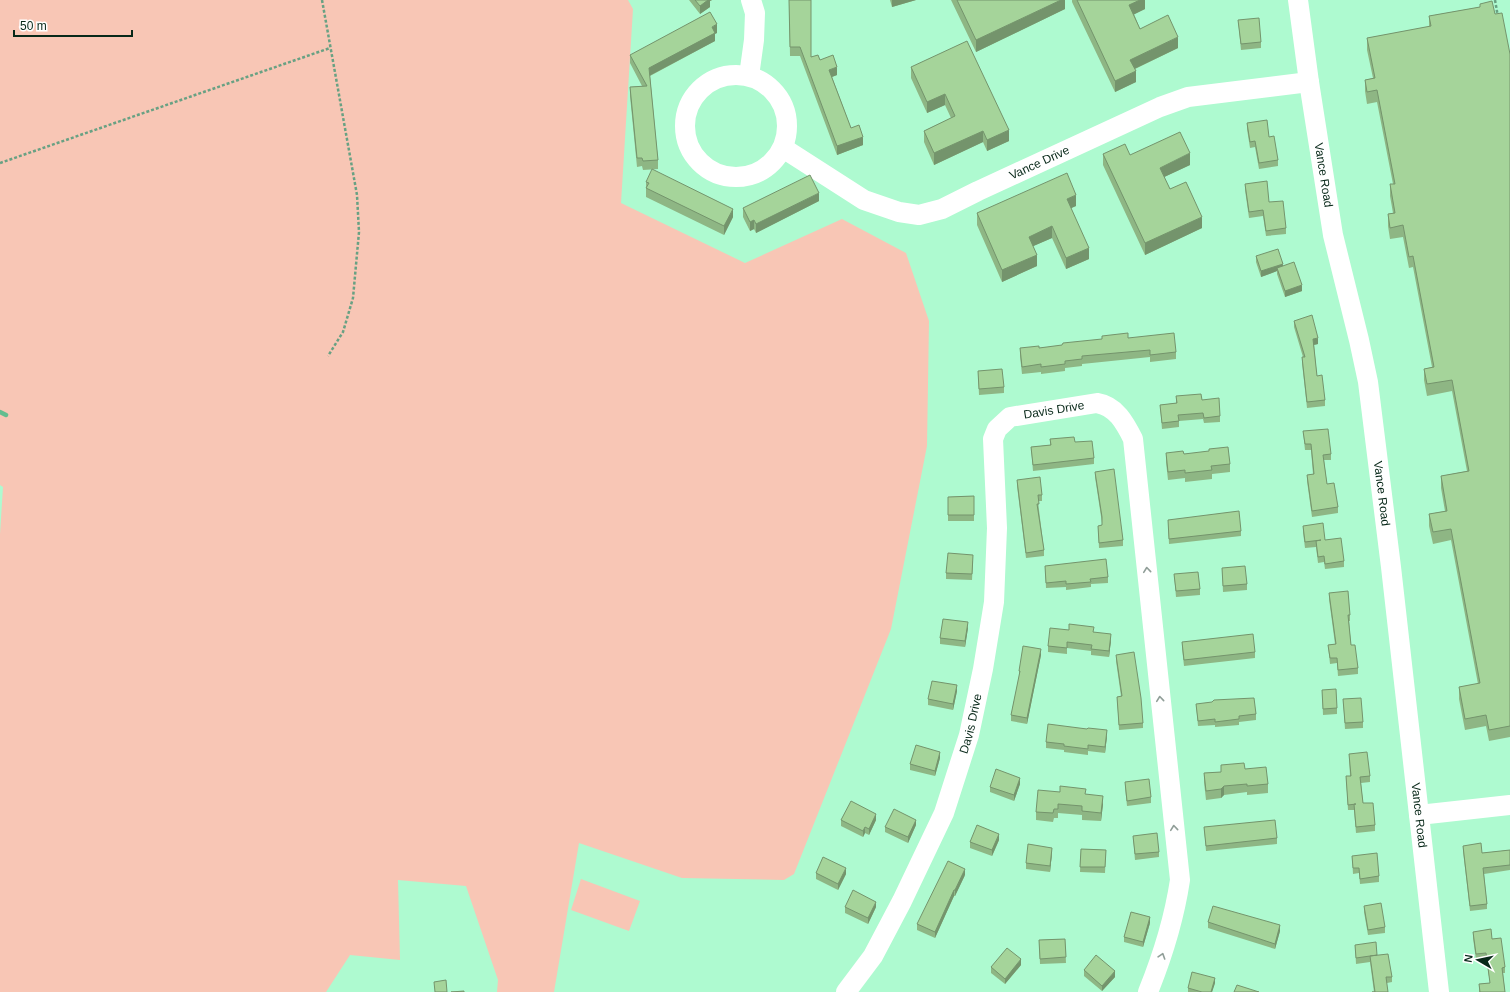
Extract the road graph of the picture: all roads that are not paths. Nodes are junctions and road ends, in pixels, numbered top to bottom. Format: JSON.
{"nodes":[{"id":1,"x":751,"y":0,"type":"edge"},
{"id":2,"x":1298,"y":0,"type":"edge"},
{"id":3,"x":749,"y":76,"type":"junction"},
{"id":4,"x":1309,"y":82,"type":"junction"},
{"id":5,"x":783,"y":148,"type":"junction"},
{"id":6,"x":1510,"y":806,"type":"edge"},
{"id":7,"x":1419,"y":815,"type":"junction"},
{"id":8,"x":846,"y":992,"type":"edge"},
{"id":9,"x":1148,"y":992,"type":"edge"},
{"id":10,"x":1439,"y":992,"type":"edge"}],
"edges":[{"from":1,"to":3,"type":"street"},
{"from":2,"to":4,"type":"street","name":"Vance Road"},
{"from":3,"to":5,"type":"street"},
{"from":3,"to":5,"type":"street"},
{"from":4,"to":5,"type":"street","name":"Vance Drive"},
{"from":4,"to":7,"type":"street","name":"Vance Road"},
{"from":6,"to":7,"type":"street"},
{"from":7,"to":10,"type":"street","name":"Vance Road"},
{"from":9,"to":8,"type":"street","name":"Davis Drive","one_way":true}]}
